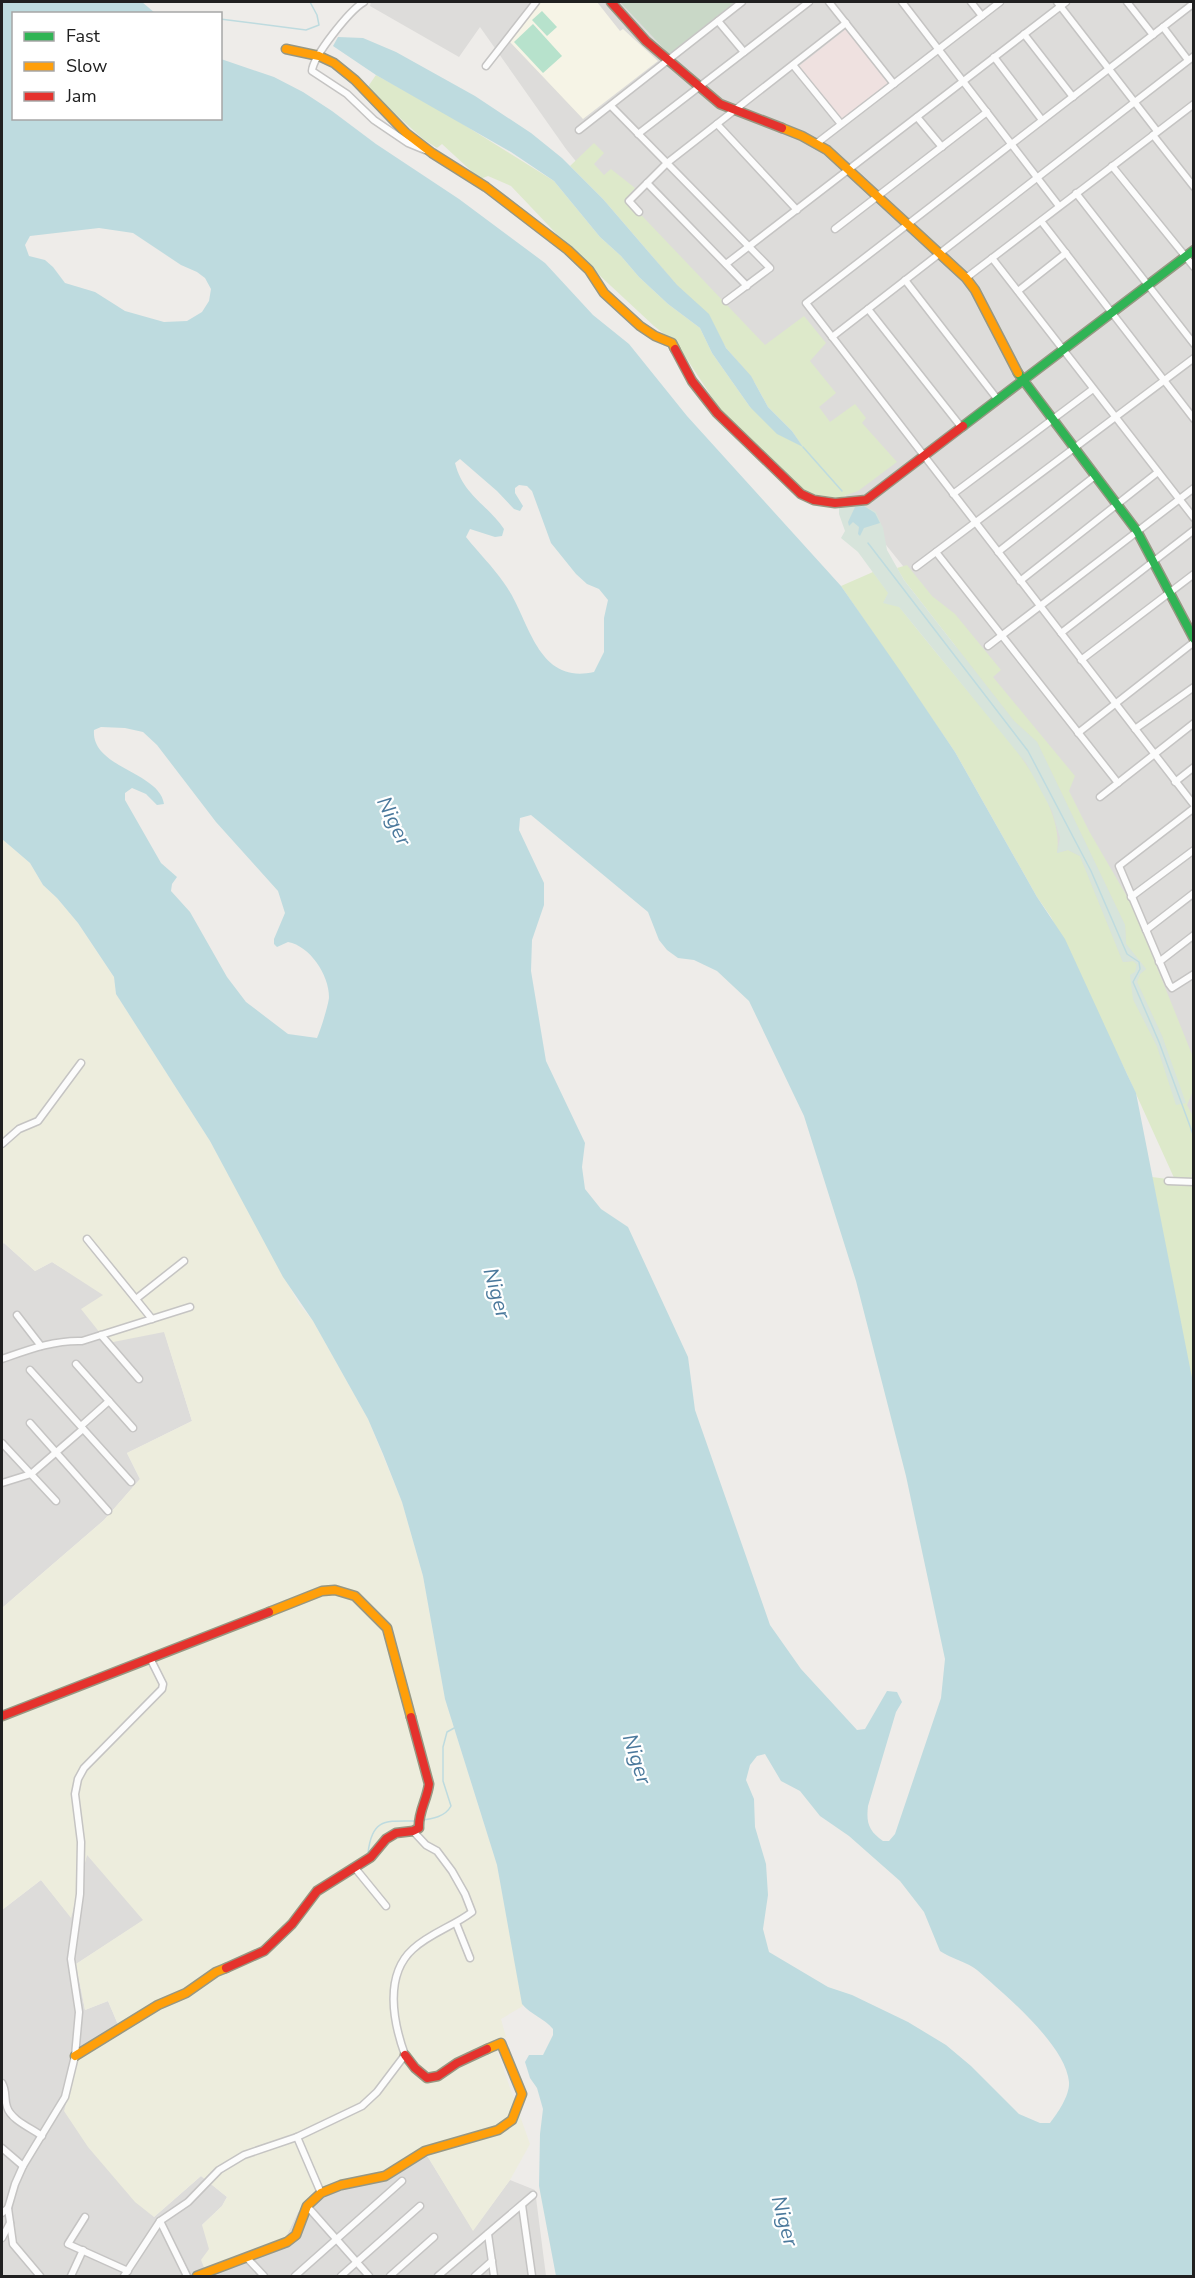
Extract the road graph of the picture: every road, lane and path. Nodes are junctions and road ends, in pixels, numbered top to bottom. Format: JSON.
{"nodes":[{"id":1,"x":364,"y":2,"type":"edge"},
{"id":2,"x":536,"y":2,"type":"edge"},
{"id":3,"x":611,"y":2,"type":"edge"},
{"id":4,"x":742,"y":2,"type":"edge"},
{"id":5,"x":809,"y":2,"type":"edge"},
{"id":6,"x":829,"y":2,"type":"edge"},
{"id":7,"x":902,"y":2,"type":"edge"},
{"id":8,"x":971,"y":2,"type":"edge"},
{"id":9,"x":1000,"y":2,"type":"edge"},
{"id":10,"x":1127,"y":2,"type":"edge"},
{"id":11,"x":1061,"y":3,"type":"edge"},
{"id":12,"x":1194,"y":3,"type":"edge"},
{"id":13,"x":982,"y":16,"type":"junction"},
{"id":14,"x":718,"y":21,"type":"junction"},
{"id":15,"x":846,"y":23,"type":"junction"},
{"id":16,"x":1163,"y":27,"type":"junction"},
{"id":17,"x":1024,"y":34,"type":"junction"},
{"id":18,"x":1153,"y":35,"type":"junction"},
{"id":19,"x":286,"y":49,"type":"dead end"},
{"id":20,"x":939,"y":49,"type":"junction"},
{"id":21,"x":744,"y":52,"type":"junction"},
{"id":22,"x":318,"y":56,"type":"junction"},
{"id":23,"x":994,"y":57,"type":"junction"},
{"id":24,"x":1191,"y":58,"type":"edge"},
{"id":25,"x":668,"y":60,"type":"junction"},
{"id":26,"x":793,"y":65,"type":"junction"},
{"id":27,"x":486,"y":66,"type":"dead end"},
{"id":28,"x":1109,"y":69,"type":"junction"},
{"id":29,"x":963,"y":81,"type":"junction"},
{"id":30,"x":894,"y":84,"type":"junction"},
{"id":31,"x":698,"y":88,"type":"junction"},
{"id":32,"x":1072,"y":97,"type":"junction"},
{"id":33,"x":1134,"y":102,"type":"junction"},
{"id":34,"x":1193,"y":104,"type":"edge"},
{"id":35,"x":611,"y":106,"type":"junction"},
{"id":36,"x":733,"y":112,"type":"junction"},
{"id":37,"x":987,"y":112,"type":"junction"},
{"id":38,"x":917,"y":117,"type":"junction"},
{"id":39,"x":1042,"y":120,"type":"junction"},
{"id":40,"x":717,"y":124,"type":"junction"},
{"id":41,"x":841,"y":124,"type":"junction"},
{"id":42,"x":579,"y":130,"type":"dead end"},
{"id":43,"x":1155,"y":133,"type":"junction"},
{"id":44,"x":638,"y":134,"type":"junction"},
{"id":45,"x":817,"y":143,"type":"junction"},
{"id":46,"x":1012,"y":144,"type":"junction"},
{"id":47,"x":942,"y":147,"type":"junction"},
{"id":48,"x":432,"y":153,"type":"junction"},
{"id":49,"x":667,"y":163,"type":"junction"},
{"id":50,"x":1112,"y":166,"type":"junction"},
{"id":51,"x":848,"y":170,"type":"junction"},
{"id":52,"x":1037,"y":177,"type":"junction"},
{"id":53,"x":646,"y":183,"type":"junction"},
{"id":54,"x":1194,"y":186,"type":"edge"},
{"id":55,"x":1076,"y":194,"type":"junction"},
{"id":56,"x":877,"y":197,"type":"junction"},
{"id":57,"x":1059,"y":206,"type":"junction"},
{"id":58,"x":796,"y":210,"type":"junction"},
{"id":59,"x":639,"y":212,"type":"dead end"},
{"id":60,"x":1041,"y":221,"type":"junction"},
{"id":61,"x":907,"y":224,"type":"junction"},
{"id":62,"x":835,"y":229,"type":"dead end"},
{"id":63,"x":748,"y":247,"type":"junction"},
{"id":64,"x":1194,"y":250,"type":"edge"},
{"id":65,"x":940,"y":253,"type":"junction"},
{"id":66,"x":1066,"y":253,"type":"junction"},
{"id":67,"x":1185,"y":257,"type":"junction"},
{"id":68,"x":992,"y":258,"type":"junction"},
{"id":69,"x":726,"y":264,"type":"junction"},
{"id":70,"x":1194,"y":267,"type":"edge"},
{"id":71,"x":966,"y":278,"type":"junction"},
{"id":72,"x":905,"y":280,"type":"junction"},
{"id":73,"x":1148,"y":285,"type":"junction"},
{"id":74,"x":747,"y":286,"type":"junction"},
{"id":75,"x":1018,"y":291,"type":"junction"},
{"id":76,"x":726,"y":302,"type":"dead end"},
{"id":77,"x":868,"y":309,"type":"junction"},
{"id":78,"x":1112,"y":313,"type":"junction"},
{"id":79,"x":832,"y":337,"type":"junction"},
{"id":80,"x":1194,"y":344,"type":"edge"},
{"id":81,"x":1063,"y":350,"type":"junction"},
{"id":82,"x":1194,"y":358,"type":"edge"},
{"id":83,"x":1022,"y":381,"type":"junction"},
{"id":84,"x":1164,"y":381,"type":"junction"},
{"id":85,"x":1093,"y":388,"type":"junction"},
{"id":86,"x":998,"y":400,"type":"junction"},
{"id":87,"x":1115,"y":417,"type":"junction"},
{"id":88,"x":1051,"y":420,"type":"junction"},
{"id":89,"x":1194,"y":420,"type":"edge"},
{"id":90,"x":962,"y":428,"type":"junction"},
{"id":91,"x":1074,"y":448,"type":"junction"},
{"id":92,"x":924,"y":456,"type":"junction"},
{"id":93,"x":1158,"y":472,"type":"junction"},
{"id":94,"x":1095,"y":476,"type":"junction"},
{"id":95,"x":1194,"y":488,"type":"edge"},
{"id":96,"x":953,"y":494,"type":"junction"},
{"id":97,"x":1179,"y":499,"type":"junction"},
{"id":98,"x":1118,"y":504,"type":"junction"},
{"id":99,"x":1194,"y":518,"type":"edge"},
{"id":100,"x":975,"y":522,"type":"junction"},
{"id":101,"x":1194,"y":530,"type":"edge"},
{"id":102,"x":1137,"y":531,"type":"junction"},
{"id":103,"x":936,"y":552,"type":"junction"},
{"id":104,"x":998,"y":552,"type":"junction"},
{"id":105,"x":1154,"y":560,"type":"junction"},
{"id":106,"x":916,"y":567,"type":"dead end"},
{"id":107,"x":1194,"y":574,"type":"edge"},
{"id":108,"x":1020,"y":580,"type":"junction"},
{"id":109,"x":1170,"y":592,"type":"junction"},
{"id":110,"x":1040,"y":606,"type":"junction"},
{"id":111,"x":1061,"y":633,"type":"junction"},
{"id":112,"x":1002,"y":635,"type":"junction"},
{"id":113,"x":1194,"y":640,"type":"edge"},
{"id":114,"x":988,"y":646,"type":"dead end"},
{"id":115,"x":1081,"y":660,"type":"junction"},
{"id":116,"x":1194,"y":687,"type":"edge"},
{"id":117,"x":1115,"y":703,"type":"junction"},
{"id":118,"x":1194,"y":723,"type":"edge"},
{"id":119,"x":1135,"y":729,"type":"junction"},
{"id":120,"x":1078,"y":732,"type":"junction"},
{"id":121,"x":1154,"y":754,"type":"junction"},
{"id":122,"x":1194,"y":767,"type":"edge"},
{"id":123,"x":1175,"y":782,"type":"junction"},
{"id":124,"x":1118,"y":783,"type":"junction"},
{"id":125,"x":1100,"y":796,"type":"dead end"},
{"id":126,"x":1194,"y":807,"type":"edge"},
{"id":127,"x":1194,"y":850,"type":"edge"},
{"id":128,"x":1194,"y":893,"type":"edge"},
{"id":129,"x":1131,"y":897,"type":"junction"},
{"id":130,"x":1146,"y":930,"type":"junction"},
{"id":131,"x":1194,"y":935,"type":"edge"},
{"id":132,"x":1159,"y":962,"type":"junction"},
{"id":133,"x":1194,"y":974,"type":"edge"},
{"id":134,"x":81,"y":1063,"type":"dead end"},
{"id":135,"x":2,"y":1144,"type":"edge"},
{"id":136,"x":1167,"y":1181,"type":"dead end"},
{"id":137,"x":1194,"y":1182,"type":"edge"},
{"id":138,"x":87,"y":1239,"type":"dead end"},
{"id":139,"x":184,"y":1262,"type":"dead end"},
{"id":140,"x":136,"y":1299,"type":"junction"},
{"id":141,"x":190,"y":1308,"type":"dead end"},
{"id":142,"x":17,"y":1315,"type":"dead end"},
{"id":143,"x":152,"y":1319,"type":"junction"},
{"id":144,"x":101,"y":1335,"type":"junction"},
{"id":145,"x":41,"y":1346,"type":"junction"},
{"id":146,"x":2,"y":1359,"type":"edge"},
{"id":147,"x":76,"y":1364,"type":"dead end"},
{"id":148,"x":30,"y":1370,"type":"dead end"},
{"id":149,"x":140,"y":1379,"type":"dead end"},
{"id":150,"x":109,"y":1401,"type":"junction"},
{"id":151,"x":30,"y":1423,"type":"dead end"},
{"id":152,"x":82,"y":1427,"type":"junction"},
{"id":153,"x":133,"y":1428,"type":"dead end"},
{"id":154,"x":2,"y":1443,"type":"edge"},
{"id":155,"x":56,"y":1453,"type":"junction"},
{"id":156,"x":31,"y":1474,"type":"junction"},
{"id":157,"x":131,"y":1482,"type":"dead end"},
{"id":158,"x":2,"y":1483,"type":"edge"},
{"id":159,"x":56,"y":1501,"type":"dead end"},
{"id":160,"x":108,"y":1511,"type":"dead end"},
{"id":161,"x":150,"y":1658,"type":"junction"},
{"id":162,"x":2,"y":1716,"type":"edge"},
{"id":163,"x":413,"y":1832,"type":"junction"},
{"id":164,"x":355,"y":1868,"type":"junction"},
{"id":165,"x":386,"y":1906,"type":"dead end"},
{"id":166,"x":456,"y":1923,"type":"junction"},
{"id":167,"x":470,"y":1958,"type":"dead end"},
{"id":168,"x":405,"y":2055,"type":"junction"},
{"id":169,"x":75,"y":2056,"type":"junction"},
{"id":170,"x":2,"y":2083,"type":"edge"},
{"id":171,"x":42,"y":2136,"type":"junction"},
{"id":172,"x":297,"y":2137,"type":"junction"},
{"id":173,"x":2,"y":2149,"type":"edge"},
{"id":174,"x":23,"y":2166,"type":"junction"},
{"id":175,"x":402,"y":2181,"type":"dead end"},
{"id":176,"x":321,"y":2193,"type":"junction"},
{"id":177,"x":532,"y":2195,"type":"dead end"},
{"id":178,"x":522,"y":2205,"type":"junction"},
{"id":179,"x":307,"y":2206,"type":"junction"},
{"id":180,"x":420,"y":2206,"type":"dead end"},
{"id":181,"x":8,"y":2208,"type":"junction"},
{"id":182,"x":2,"y":2213,"type":"edge"},
{"id":183,"x":85,"y":2217,"type":"dead end"},
{"id":184,"x":160,"y":2222,"type":"junction"},
{"id":185,"x":10,"y":2223,"type":"junction"},
{"id":186,"x":488,"y":2234,"type":"junction"},
{"id":187,"x":434,"y":2237,"type":"dead end"},
{"id":188,"x":2,"y":2238,"type":"edge"},
{"id":189,"x":336,"y":2239,"type":"junction"},
{"id":190,"x":83,"y":2250,"type":"junction"},
{"id":191,"x":246,"y":2258,"type":"junction"},
{"id":192,"x":492,"y":2261,"type":"junction"},
{"id":193,"x":357,"y":2262,"type":"junction"},
{"id":194,"x":126,"y":2274,"type":"edge"},
{"id":195,"x":40,"y":2277,"type":"edge"},
{"id":196,"x":71,"y":2277,"type":"edge"},
{"id":197,"x":188,"y":2277,"type":"edge"},
{"id":198,"x":197,"y":2277,"type":"edge"},
{"id":199,"x":264,"y":2277,"type":"edge"},
{"id":200,"x":295,"y":2277,"type":"edge"},
{"id":201,"x":341,"y":2277,"type":"edge"},
{"id":202,"x":369,"y":2277,"type":"edge"},
{"id":203,"x":390,"y":2277,"type":"edge"},
{"id":204,"x":438,"y":2277,"type":"edge"},
{"id":205,"x":475,"y":2277,"type":"edge"},
{"id":206,"x":494,"y":2277,"type":"edge"},
{"id":207,"x":532,"y":2277,"type":"edge"}],
"edges":[{"from":1,"to":22,"type":"street"},
{"from":2,"to":27,"type":"street"},
{"from":3,"to":25,"type":"street"},
{"from":4,"to":14,"type":"street"},
{"from":5,"to":21,"type":"street"},
{"from":6,"to":15,"type":"street"},
{"from":7,"to":20,"type":"street"},
{"from":8,"to":13,"type":"street"},
{"from":9,"to":13,"type":"street"},
{"from":10,"to":18,"type":"street"},
{"from":11,"to":17,"type":"street"},
{"from":11,"to":28,"type":"street"},
{"from":12,"to":16,"type":"street"},
{"from":13,"to":20,"type":"street"},
{"from":14,"to":21,"type":"street"},
{"from":14,"to":25,"type":"street"},
{"from":15,"to":26,"type":"street"},
{"from":15,"to":30,"type":"street"},
{"from":16,"to":18,"type":"street"},
{"from":16,"to":24,"type":"street"},
{"from":17,"to":23,"type":"street"},
{"from":17,"to":32,"type":"street"},
{"from":18,"to":28,"type":"street"},
{"from":19,"to":22,"type":"street"},
{"from":20,"to":29,"type":"street"},
{"from":20,"to":30,"type":"street"},
{"from":21,"to":31,"type":"street"},
{"from":22,"to":48,"type":"street"},
{"from":22,"to":48,"type":"street"},
{"from":23,"to":29,"type":"street"},
{"from":23,"to":39,"type":"street"},
{"from":24,"to":33,"type":"street"},
{"from":25,"to":31,"type":"street"},
{"from":25,"to":35,"type":"street"},
{"from":26,"to":36,"type":"street"},
{"from":26,"to":41,"type":"street"},
{"from":28,"to":32,"type":"street"},
{"from":28,"to":33,"type":"street"},
{"from":29,"to":37,"type":"street"},
{"from":29,"to":38,"type":"street"},
{"from":30,"to":41,"type":"street"},
{"from":31,"to":36,"type":"street"},
{"from":31,"to":44,"type":"street"},
{"from":32,"to":39,"type":"street"},
{"from":33,"to":43,"type":"street"},
{"from":33,"to":52,"type":"street"},
{"from":34,"to":43,"type":"street"},
{"from":35,"to":42,"type":"street"},
{"from":35,"to":44,"type":"street"},
{"from":36,"to":40,"type":"street"},
{"from":36,"to":45,"type":"street"},
{"from":37,"to":46,"type":"street"},
{"from":37,"to":47,"type":"street"},
{"from":38,"to":47,"type":"street"},
{"from":38,"to":51,"type":"street"},
{"from":39,"to":46,"type":"street"},
{"from":40,"to":49,"type":"street"},
{"from":40,"to":58,"type":"street"},
{"from":41,"to":45,"type":"street"},
{"from":43,"to":50,"type":"street"},
{"from":43,"to":54,"type":"street"},
{"from":44,"to":49,"type":"street"},
{"from":45,"to":51,"type":"street"},
{"from":46,"to":52,"type":"street"},
{"from":46,"to":61,"type":"street"},
{"from":47,"to":56,"type":"street"},
{"from":48,"to":92,"type":"street"},
{"from":49,"to":53,"type":"street"},
{"from":49,"to":63,"type":"street"},
{"from":50,"to":55,"type":"street"},
{"from":50,"to":67,"type":"street"},
{"from":51,"to":56,"type":"street"},
{"from":51,"to":58,"type":"street"},
{"from":52,"to":57,"type":"street"},
{"from":52,"to":65,"type":"street"},
{"from":53,"to":59,"type":"street"},
{"from":53,"to":69,"type":"street"},
{"from":55,"to":57,"type":"street"},
{"from":55,"to":73,"type":"street"},
{"from":56,"to":61,"type":"street"},
{"from":56,"to":62,"type":"street"},
{"from":57,"to":60,"type":"street"},
{"from":58,"to":63,"type":"street"},
{"from":60,"to":66,"type":"street"},
{"from":60,"to":68,"type":"street"},
{"from":61,"to":65,"type":"street"},
{"from":61,"to":79,"type":"street"},
{"from":63,"to":69,"type":"street"},
{"from":63,"to":74,"type":"street"},
{"from":64,"to":67,"type":"street"},
{"from":65,"to":71,"type":"street"},
{"from":65,"to":72,"type":"street"},
{"from":66,"to":75,"type":"street"},
{"from":66,"to":78,"type":"street"},
{"from":67,"to":70,"type":"street"},
{"from":67,"to":73,"type":"street"},
{"from":68,"to":71,"type":"street"},
{"from":68,"to":75,"type":"street"},
{"from":69,"to":74,"type":"street"},
{"from":71,"to":83,"type":"street"},
{"from":72,"to":77,"type":"street"},
{"from":72,"to":86,"type":"street"},
{"from":73,"to":78,"type":"street"},
{"from":73,"to":80,"type":"street"},
{"from":74,"to":76,"type":"street"},
{"from":75,"to":81,"type":"street"},
{"from":77,"to":79,"type":"street"},
{"from":77,"to":90,"type":"street"},
{"from":78,"to":81,"type":"street"},
{"from":78,"to":84,"type":"street"},
{"from":79,"to":92,"type":"street"},
{"from":81,"to":83,"type":"street"},
{"from":81,"to":85,"type":"street"},
{"from":82,"to":84,"type":"street"},
{"from":83,"to":86,"type":"street"},
{"from":83,"to":88,"type":"street"},
{"from":84,"to":87,"type":"street"},
{"from":84,"to":89,"type":"street"},
{"from":85,"to":87,"type":"street"},
{"from":85,"to":88,"type":"street"},
{"from":86,"to":90,"type":"street"},
{"from":87,"to":91,"type":"street"},
{"from":87,"to":93,"type":"street"},
{"from":88,"to":91,"type":"street"},
{"from":88,"to":96,"type":"street"},
{"from":90,"to":92,"type":"street"},
{"from":91,"to":94,"type":"street"},
{"from":91,"to":100,"type":"street"},
{"from":92,"to":96,"type":"street"},
{"from":93,"to":97,"type":"street"},
{"from":93,"to":98,"type":"street"},
{"from":94,"to":98,"type":"street"},
{"from":94,"to":104,"type":"street"},
{"from":95,"to":97,"type":"street"},
{"from":96,"to":100,"type":"street"},
{"from":97,"to":99,"type":"street"},
{"from":97,"to":102,"type":"street"},
{"from":98,"to":102,"type":"street"},
{"from":98,"to":108,"type":"street"},
{"from":100,"to":103,"type":"street"},
{"from":100,"to":104,"type":"street"},
{"from":101,"to":105,"type":"street"},
{"from":102,"to":105,"type":"street"},
{"from":102,"to":110,"type":"street"},
{"from":103,"to":106,"type":"street"},
{"from":103,"to":112,"type":"street"},
{"from":104,"to":108,"type":"street"},
{"from":105,"to":109,"type":"street"},
{"from":105,"to":111,"type":"street"},
{"from":107,"to":109,"type":"street"},
{"from":108,"to":110,"type":"street"},
{"from":109,"to":113,"type":"street"},
{"from":109,"to":115,"type":"street"},
{"from":110,"to":111,"type":"street"},
{"from":110,"to":112,"type":"street"},
{"from":111,"to":115,"type":"street"},
{"from":112,"to":114,"type":"street"},
{"from":112,"to":120,"type":"street"},
{"from":113,"to":117,"type":"street"},
{"from":115,"to":117,"type":"street"},
{"from":116,"to":119,"type":"street"},
{"from":117,"to":119,"type":"street"},
{"from":117,"to":120,"type":"street"},
{"from":118,"to":121,"type":"street"},
{"from":119,"to":121,"type":"street"},
{"from":120,"to":124,"type":"street"},
{"from":121,"to":123,"type":"street"},
{"from":121,"to":124,"type":"street"},
{"from":122,"to":123,"type":"street"},
{"from":123,"to":126,"type":"street"},
{"from":124,"to":125,"type":"street"},
{"from":126,"to":129,"type":"street"},
{"from":127,"to":129,"type":"street"},
{"from":128,"to":130,"type":"street"},
{"from":129,"to":130,"type":"street"},
{"from":130,"to":132,"type":"street"},
{"from":131,"to":132,"type":"street"},
{"from":132,"to":133,"type":"street"},
{"from":134,"to":135,"type":"street"},
{"from":136,"to":137,"type":"street"},
{"from":138,"to":140,"type":"street"},
{"from":139,"to":140,"type":"street"},
{"from":140,"to":143,"type":"street"},
{"from":141,"to":143,"type":"street"},
{"from":142,"to":145,"type":"street"},
{"from":143,"to":144,"type":"street"},
{"from":144,"to":145,"type":"street"},
{"from":144,"to":149,"type":"street"},
{"from":145,"to":146,"type":"street"},
{"from":147,"to":150,"type":"street"},
{"from":148,"to":152,"type":"street"},
{"from":150,"to":152,"type":"street"},
{"from":150,"to":153,"type":"street"},
{"from":151,"to":155,"type":"street"},
{"from":152,"to":155,"type":"street"},
{"from":152,"to":157,"type":"street"},
{"from":154,"to":156,"type":"street"},
{"from":155,"to":156,"type":"street"},
{"from":155,"to":160,"type":"street"},
{"from":156,"to":158,"type":"street"},
{"from":156,"to":159,"type":"street"},
{"from":161,"to":162,"type":"street"},
{"from":161,"to":163,"type":"street"},
{"from":161,"to":169,"type":"street"},
{"from":163,"to":164,"type":"street"},
{"from":163,"to":166,"type":"street"},
{"from":164,"to":165,"type":"street"},
{"from":164,"to":169,"type":"street"},
{"from":166,"to":167,"type":"street"},
{"from":166,"to":168,"type":"street"},
{"from":168,"to":172,"type":"street"},
{"from":168,"to":176,"type":"street"},
{"from":169,"to":171,"type":"street"},
{"from":170,"to":171,"type":"street"},
{"from":171,"to":174,"type":"street"},
{"from":172,"to":176,"type":"street"},
{"from":172,"to":184,"type":"street"},
{"from":173,"to":174,"type":"street"},
{"from":174,"to":181,"type":"street"},
{"from":175,"to":189,"type":"street"},
{"from":176,"to":179,"type":"street"},
{"from":177,"to":178,"type":"street"},
{"from":178,"to":186,"type":"street"},
{"from":178,"to":207,"type":"street"},
{"from":179,"to":189,"type":"street"},
{"from":179,"to":191,"type":"street"},
{"from":180,"to":193,"type":"street"},
{"from":181,"to":182,"type":"street"},
{"from":181,"to":185,"type":"street"},
{"from":183,"to":190,"type":"street"},
{"from":184,"to":194,"type":"street"},
{"from":184,"to":197,"type":"street"},
{"from":185,"to":188,"type":"street"},
{"from":185,"to":195,"type":"street"},
{"from":186,"to":192,"type":"street"},
{"from":186,"to":204,"type":"street"},
{"from":187,"to":203,"type":"street"},
{"from":189,"to":193,"type":"street"},
{"from":189,"to":200,"type":"street"},
{"from":190,"to":194,"type":"street"},
{"from":190,"to":196,"type":"street"},
{"from":191,"to":198,"type":"street"},
{"from":191,"to":199,"type":"street"},
{"from":192,"to":205,"type":"street"},
{"from":192,"to":206,"type":"street"},
{"from":193,"to":201,"type":"street"},
{"from":193,"to":202,"type":"street"}]}
